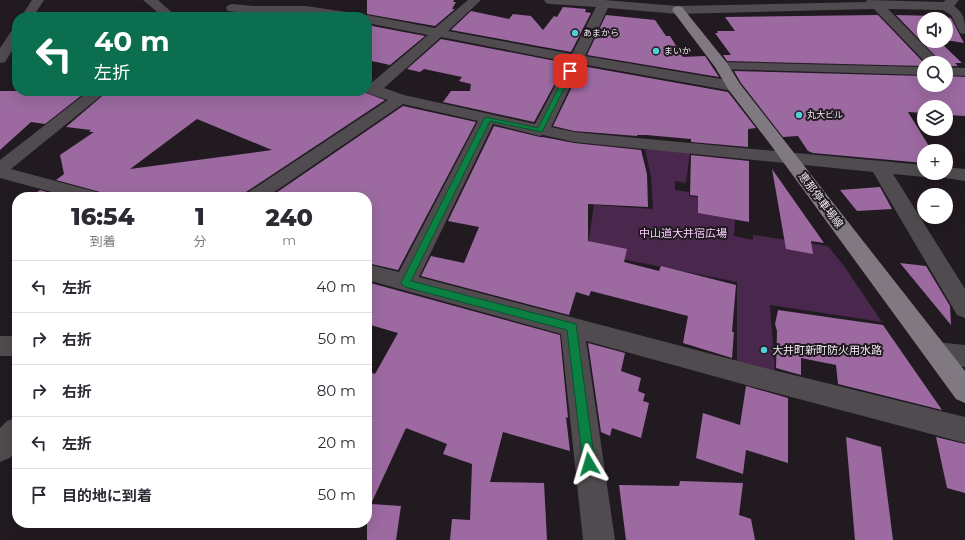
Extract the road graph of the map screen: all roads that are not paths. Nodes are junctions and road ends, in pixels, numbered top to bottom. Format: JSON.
{"nodes":[{"id":1,"x":38,"y":0,"type":"edge"},
{"id":2,"x":149,"y":0,"type":"edge"},
{"id":3,"x":245,"y":0,"type":"edge"},
{"id":4,"x":475,"y":0,"type":"edge"},
{"id":5,"x":550,"y":0,"type":"edge"},
{"id":6,"x":952,"y":2,"type":"edge"},
{"id":7,"x":965,"y":2,"type":"edge"},
{"id":8,"x":866,"y":3,"type":"edge"},
{"id":9,"x":604,"y":4,"type":"junction"},
{"id":10,"x":674,"y":5,"type":"edge"},
{"id":11,"x":30,"y":12,"type":"edge"},
{"id":12,"x":165,"y":12,"type":"edge"},
{"id":13,"x":320,"y":12,"type":"edge"},
{"id":14,"x":372,"y":20,"type":"edge"},
{"id":15,"x":965,"y":30,"type":"edge"},
{"id":16,"x":440,"y":32,"type":"junction"},
{"id":17,"x":12,"y":41,"type":"edge"},
{"id":18,"x":926,"y":56,"type":"edge"},
{"id":19,"x":0,"y":59,"type":"edge"},
{"id":20,"x":576,"y":59,"type":"junction"},
{"id":21,"x":722,"y":66,"type":"junction"},
{"id":22,"x":917,"y":71,"type":"edge"},
{"id":23,"x":953,"y":71,"type":"edge"},
{"id":24,"x":965,"y":72,"type":"edge"},
{"id":25,"x":733,"y":86,"type":"junction"},
{"id":26,"x":372,"y":87,"type":"edge"},
{"id":27,"x":372,"y":90,"type":"edge"},
{"id":28,"x":93,"y":96,"type":"edge"},
{"id":29,"x":400,"y":99,"type":"junction"},
{"id":30,"x":488,"y":118,"type":"junction"},
{"id":31,"x":540,"y":130,"type":"junction"},
{"id":32,"x":788,"y":157,"type":"junction"},
{"id":33,"x":879,"y":166,"type":"junction"},
{"id":34,"x":917,"y":170,"type":"edge"},
{"id":35,"x":0,"y":171,"type":"edge"},
{"id":36,"x":953,"y":174,"type":"edge"},
{"id":37,"x":965,"y":175,"type":"edge"},
{"id":38,"x":75,"y":192,"type":"edge"},
{"id":39,"x":261,"y":192,"type":"edge"},
{"id":40,"x":372,"y":273,"type":"edge"},
{"id":41,"x":405,"y":283,"type":"junction"},
{"id":42,"x":965,"y":309,"type":"edge"},
{"id":43,"x":572,"y":327,"type":"junction"},
{"id":44,"x":0,"y":346,"type":"edge"},
{"id":45,"x":12,"y":346,"type":"edge"},
{"id":46,"x":936,"y":352,"type":"junction"},
{"id":47,"x":965,"y":356,"type":"edge"},
{"id":48,"x":965,"y":392,"type":"edge"},
{"id":49,"x":965,"y":430,"type":"edge"},
{"id":50,"x":12,"y":435,"type":"edge"},
{"id":51,"x":0,"y":448,"type":"edge"},
{"id":52,"x":599,"y":540,"type":"edge"}],
"edges":[{"from":1,"to":11,"type":"street"},
{"from":2,"to":12,"type":"street"},
{"from":3,"to":13,"type":"street"},
{"from":4,"to":16,"type":"street"},
{"from":5,"to":9,"type":"street"},
{"from":6,"to":7,"type":"street"},
{"from":6,"to":8,"type":"street"},
{"from":6,"to":15,"type":"street"},
{"from":8,"to":10,"type":"street"},
{"from":8,"to":18,"type":"street"},
{"from":9,"to":10,"type":"street"},
{"from":9,"to":20,"type":"street"},
{"from":10,"to":21,"type":"main road","name":"恵那停車場線"},
{"from":14,"to":16,"type":"street"},
{"from":16,"to":20,"type":"street"},
{"from":16,"to":26,"type":"street"},
{"from":17,"to":19,"type":"street"},
{"from":20,"to":25,"type":"street"},
{"from":20,"to":31,"type":"street"},
{"from":21,"to":22,"type":"street"},
{"from":21,"to":25,"type":"main road","name":"恵那停車場線"},
{"from":23,"to":24,"type":"street"},
{"from":25,"to":32,"type":"main road","name":"恵那停車場線"},
{"from":27,"to":29,"type":"street"},
{"from":28,"to":35,"type":"street"},
{"from":29,"to":30,"type":"street"},
{"from":29,"to":39,"type":"street"},
{"from":30,"to":31,"type":"street"},
{"from":30,"to":41,"type":"street"},
{"from":31,"to":32,"type":"street"},
{"from":32,"to":33,"type":"street"},
{"from":32,"to":46,"type":"main road","name":"恵那停車場線"},
{"from":33,"to":34,"type":"street"},
{"from":33,"to":42,"type":"street"},
{"from":35,"to":38,"type":"street"},
{"from":36,"to":37,"type":"street"},
{"from":40,"to":41,"type":"street"},
{"from":41,"to":43,"type":"street"},
{"from":43,"to":49,"type":"street"},
{"from":43,"to":52,"type":"street"},
{"from":44,"to":45,"type":"street"},
{"from":46,"to":47,"type":"street"},
{"from":46,"to":48,"type":"main road","name":"恵那停車場線"},
{"from":50,"to":51,"type":"street"}]}
